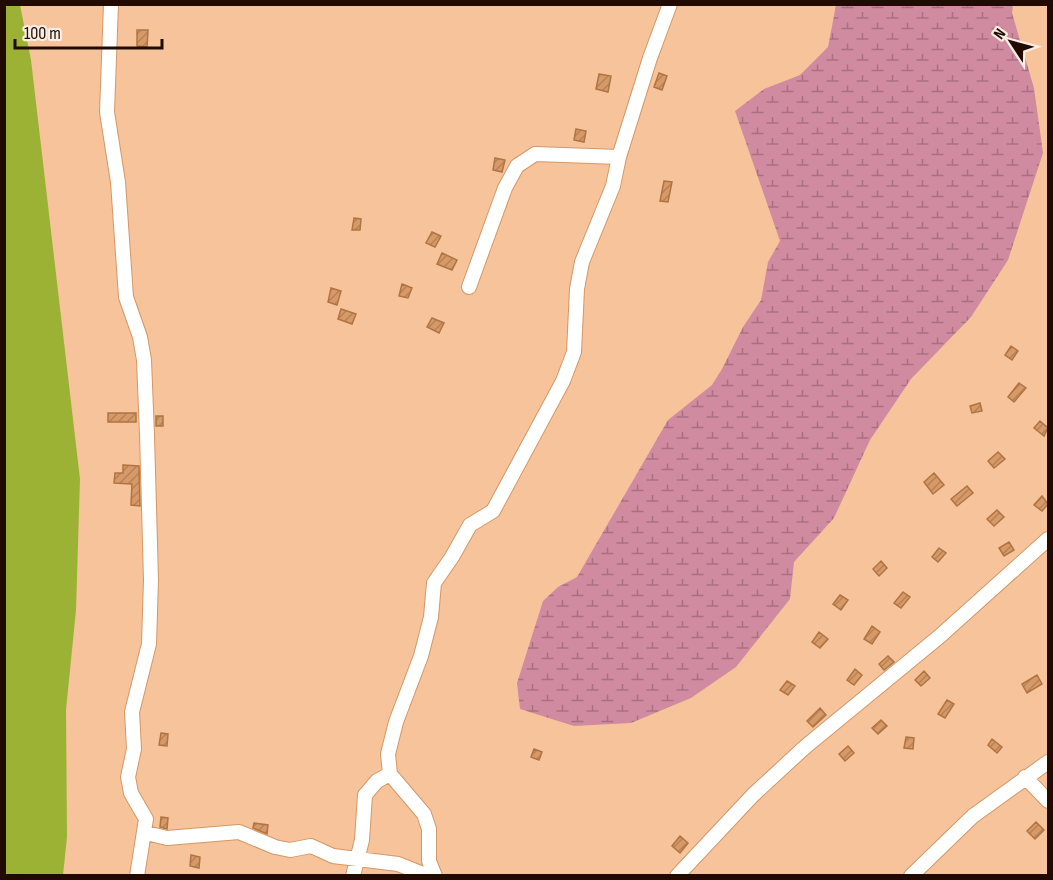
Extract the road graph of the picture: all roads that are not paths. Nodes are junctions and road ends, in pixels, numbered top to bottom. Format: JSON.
{"nodes":[{"id":1,"x":111,"y":4,"type":"edge"},
{"id":2,"x":670,"y":4,"type":"edge"},
{"id":3,"x":619,"y":157,"type":"junction"},
{"id":4,"x":469,"y":287,"type":"dead end"},
{"id":5,"x":1048,"y":539,"type":"edge"},
{"id":6,"x":1048,"y":762,"type":"edge"},
{"id":7,"x":390,"y":774,"type":"junction"},
{"id":8,"x":1025,"y":777,"type":"junction"},
{"id":9,"x":1048,"y":801,"type":"edge"},
{"id":10,"x":146,"y":833,"type":"junction"},
{"id":11,"x":355,"y":861,"type":"junction"},
{"id":12,"x":138,"y":876,"type":"edge"},
{"id":13,"x":353,"y":876,"type":"edge"},
{"id":14,"x":428,"y":876,"type":"edge"},
{"id":15,"x":435,"y":876,"type":"edge"},
{"id":16,"x":677,"y":876,"type":"edge"},
{"id":17,"x":911,"y":876,"type":"edge"}],
"edges":[{"from":1,"to":10,"type":"street"},
{"from":2,"to":3,"type":"street"},
{"from":3,"to":4,"type":"street"},
{"from":3,"to":7,"type":"street"},
{"from":5,"to":16,"type":"street"},
{"from":6,"to":8,"type":"street"},
{"from":7,"to":11,"type":"street"},
{"from":7,"to":15,"type":"street"},
{"from":8,"to":9,"type":"street"},
{"from":8,"to":17,"type":"street"},
{"from":10,"to":11,"type":"street"},
{"from":10,"to":12,"type":"street"},
{"from":11,"to":13,"type":"street"},
{"from":11,"to":14,"type":"street"}]}
